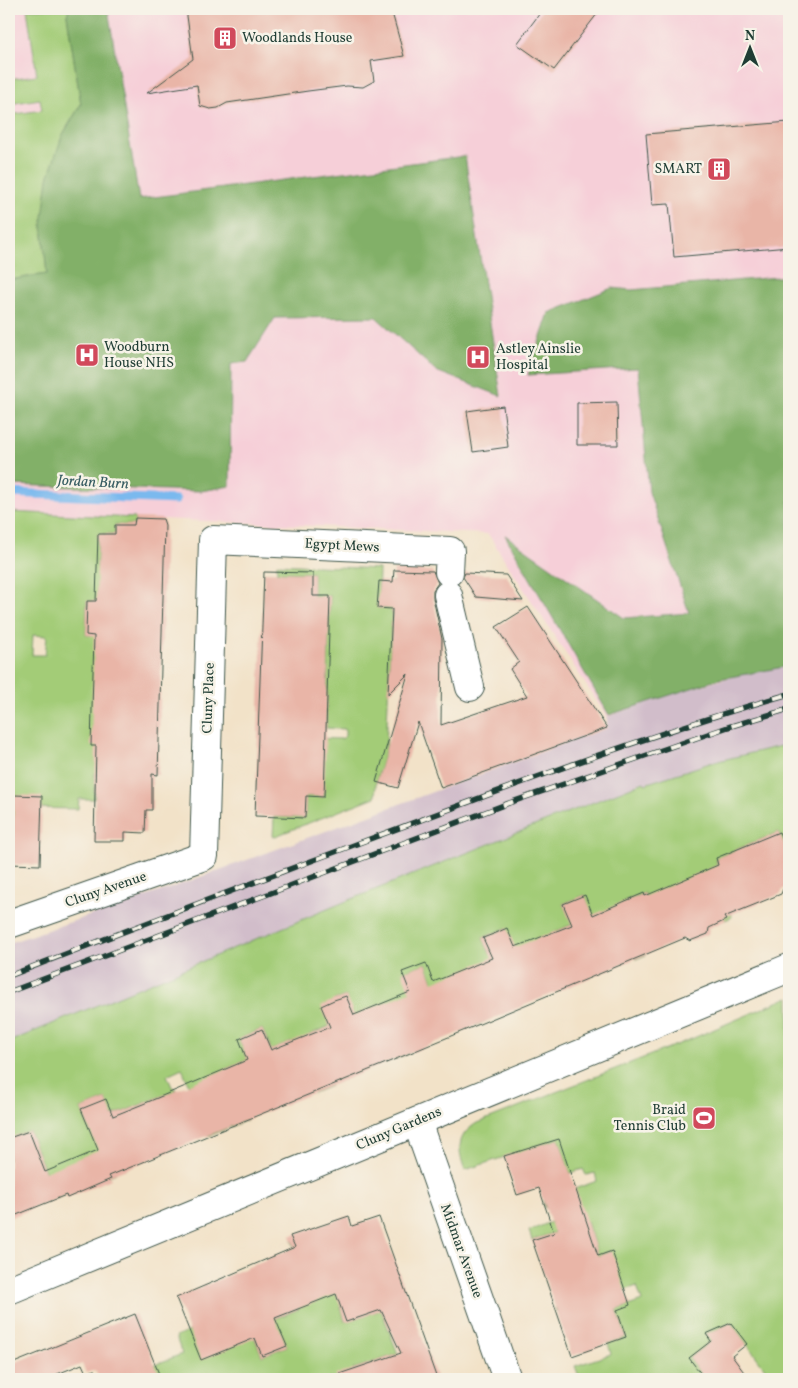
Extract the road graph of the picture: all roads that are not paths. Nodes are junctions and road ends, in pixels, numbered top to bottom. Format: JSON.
{"nodes":[{"id":1,"x":213,"y":540,"type":"joint"},
{"id":2,"x":470,"y":687,"type":"dead end"},
{"id":3,"x":204,"y":856,"type":"joint"},
{"id":4,"x":9,"y":924,"type":"edge"},
{"id":5,"x":789,"y":968,"type":"edge"},
{"id":6,"x":417,"y":1122,"type":"junction"},
{"id":7,"x":9,"y":1290,"type":"edge"},
{"id":8,"x":507,"y":1379,"type":"edge"}],
"edges":[{"from":1,"to":2,"type":"street","name":"Egypt Mews"},
{"from":1,"to":3,"type":"street","name":"Cluny Place"},
{"from":3,"to":4,"type":"street","name":"Cluny Avenue"},
{"from":5,"to":6,"type":"street","name":"Cluny Gardens"},
{"from":6,"to":7,"type":"street","name":"Cluny Gardens"},
{"from":6,"to":8,"type":"street","name":"Midmar Avenue"}]}
